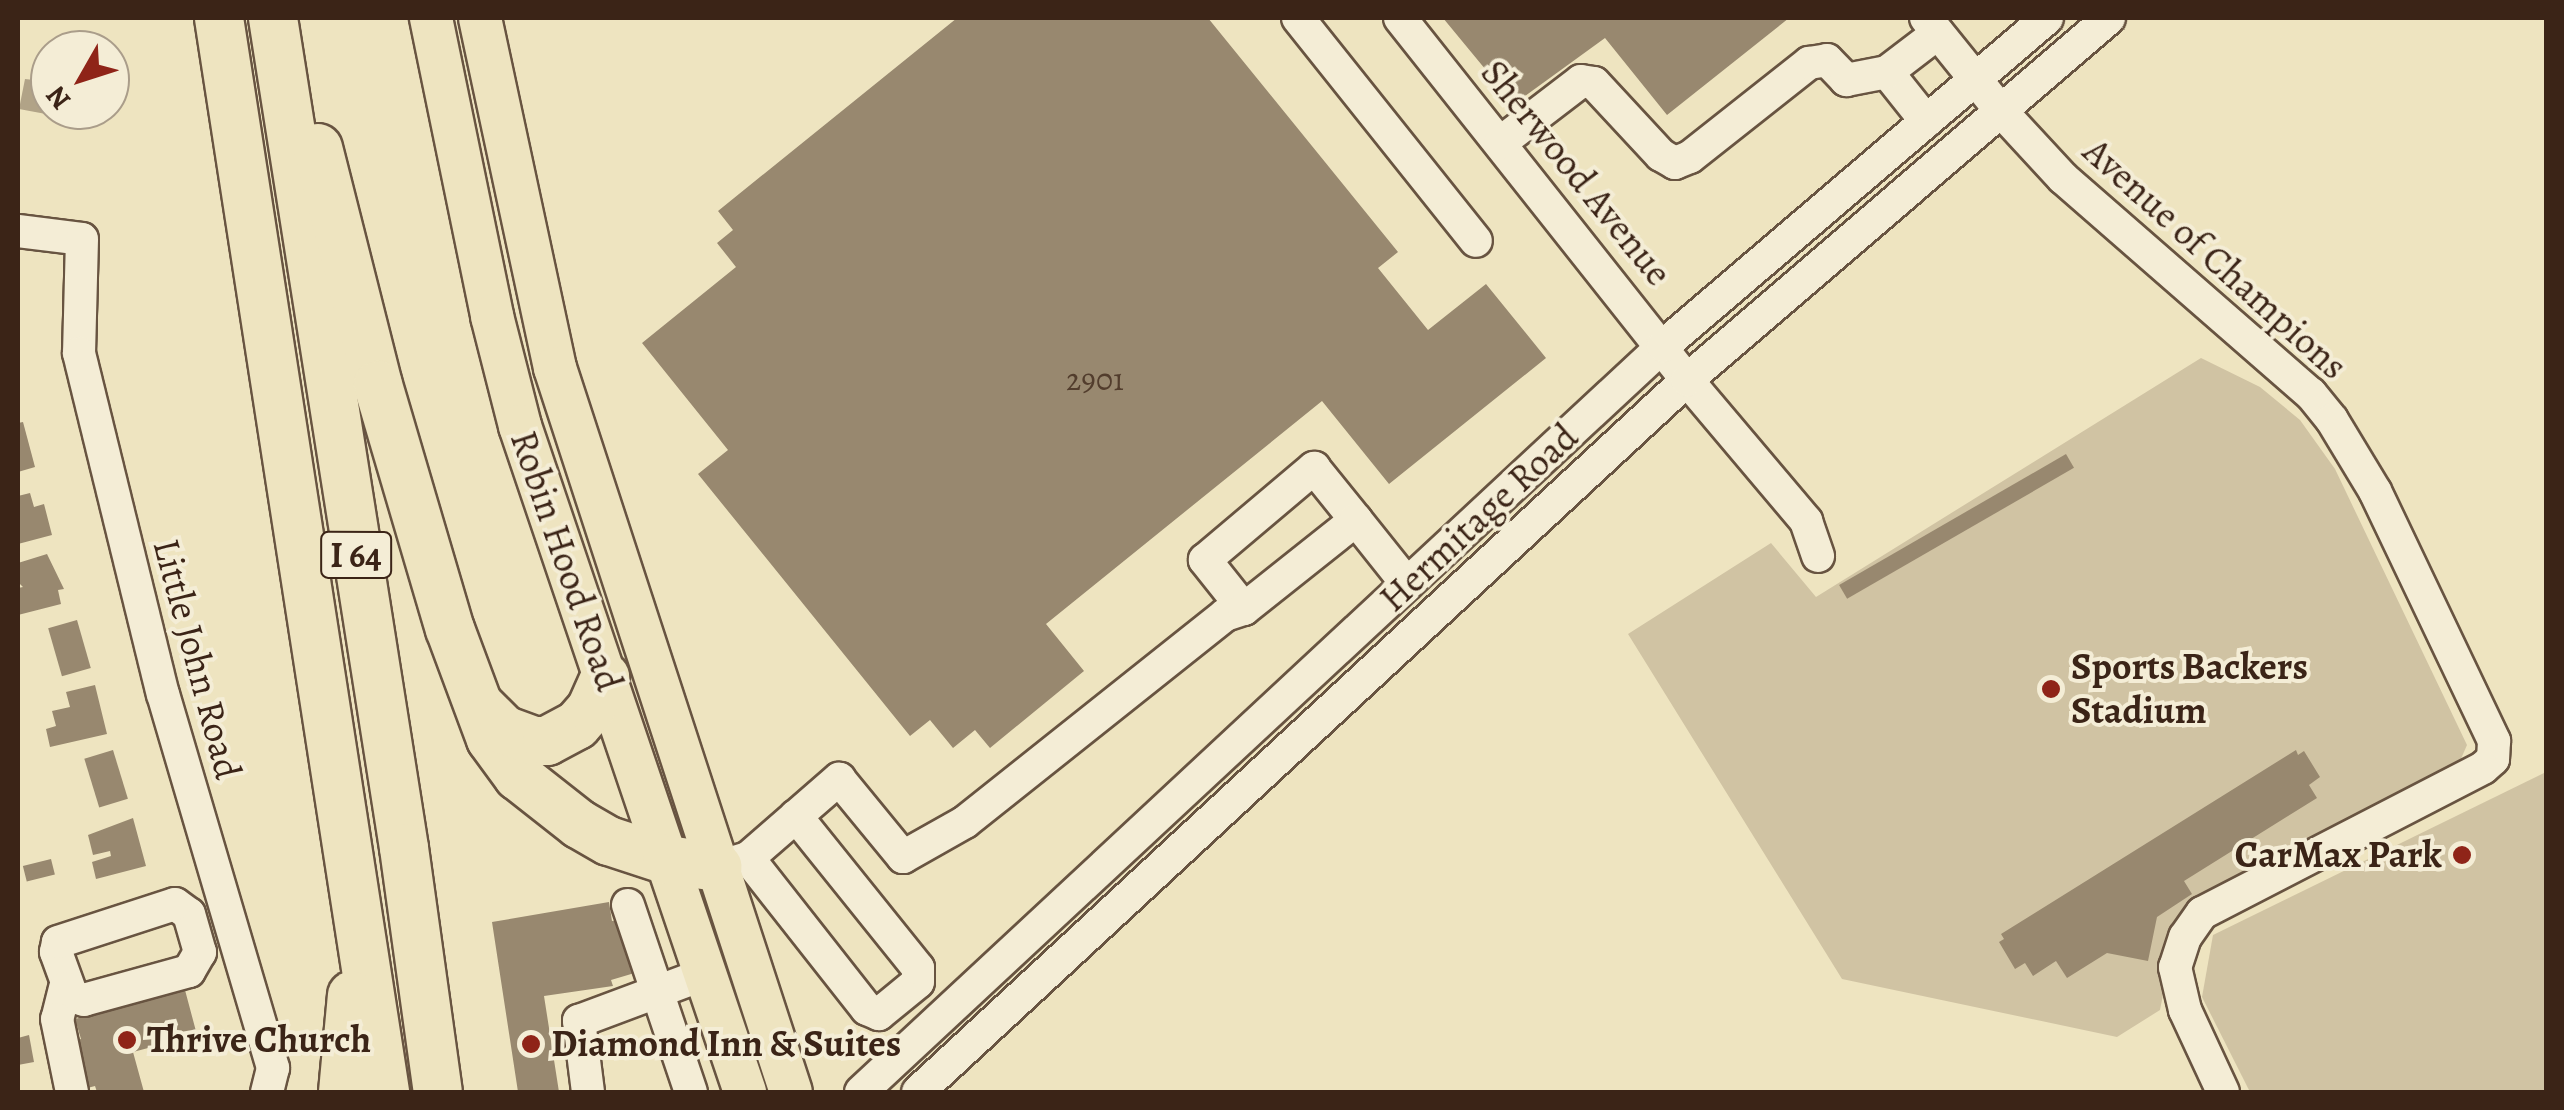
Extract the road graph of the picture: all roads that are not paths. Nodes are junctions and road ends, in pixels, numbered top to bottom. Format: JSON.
{"nodes":[{"id":1,"x":220,"y":18,"type":"edge"},
{"id":2,"x":276,"y":18,"type":"edge"},
{"id":3,"x":480,"y":18,"type":"edge"},
{"id":4,"x":1298,"y":18,"type":"edge"},
{"id":5,"x":1400,"y":18,"type":"edge"},
{"id":6,"x":2109,"y":18,"type":"edge"},
{"id":7,"x":442,"y":19,"type":"edge"},
{"id":8,"x":2034,"y":22,"type":"edge"},
{"id":9,"x":1932,"y":25,"type":"edge"},
{"id":10,"x":1887,"y":72,"type":"junction"},
{"id":11,"x":1976,"y":79,"type":"junction"},
{"id":12,"x":2001,"y":111,"type":"junction"},
{"id":13,"x":1926,"y":122,"type":"junction"},
{"id":14,"x":1500,"y":143,"type":"junction"},
{"id":15,"x":18,"y":231,"type":"edge"},
{"id":16,"x":1476,"y":241,"type":"dead end"},
{"id":17,"x":1662,"y":346,"type":"junction"},
{"id":18,"x":1687,"y":380,"type":"junction"},
{"id":19,"x":1356,"y":520,"type":"junction"},
{"id":20,"x":1818,"y":556,"type":"dead end"},
{"id":21,"x":1407,"y":584,"type":"junction"},
{"id":22,"x":1244,"y":609,"type":"junction"},
{"id":23,"x":605,"y":677,"type":"junction"},
{"id":24,"x":481,"y":707,"type":"junction"},
{"id":25,"x":796,"y":816,"type":"junction"},
{"id":26,"x":667,"y":860,"type":"junction"},
{"id":27,"x":733,"y":863,"type":"junction"},
{"id":28,"x":216,"y":873,"type":"junction"},
{"id":29,"x":628,"y":905,"type":"dead end"},
{"id":30,"x":357,"y":906,"type":"junction"},
{"id":31,"x":162,"y":908,"type":"junction"},
{"id":32,"x":702,"y":974,"type":"junction"},
{"id":33,"x":66,"y":988,"type":"junction"},
{"id":34,"x":656,"y":992,"type":"junction"},
{"id":35,"x":72,"y":1092,"type":"edge"},
{"id":36,"x":267,"y":1092,"type":"edge"},
{"id":37,"x":343,"y":1092,"type":"edge"},
{"id":38,"x":385,"y":1092,"type":"edge"},
{"id":39,"x":438,"y":1092,"type":"edge"},
{"id":40,"x":588,"y":1092,"type":"edge"},
{"id":41,"x":692,"y":1092,"type":"edge"},
{"id":42,"x":746,"y":1092,"type":"edge"},
{"id":43,"x":791,"y":1092,"type":"edge"},
{"id":44,"x":861,"y":1092,"type":"edge"},
{"id":45,"x":918,"y":1092,"type":"edge"},
{"id":46,"x":2223,"y":1092,"type":"edge"}],
"edges":[{"from":1,"to":30,"type":"highway","number":"I 64"},
{"from":2,"to":24,"type":"highway"},
{"from":2,"to":39,"type":"highway","number":"I 64"},
{"from":3,"to":27,"type":"main road","name":"Robin Hood Road"},
{"from":4,"to":16,"type":"street"},
{"from":5,"to":14,"type":"street","name":"Sherwood Avenue"},
{"from":6,"to":12,"type":"street","name":"Hermitage Road"},
{"from":7,"to":23,"type":"main road","name":"Robin Hood Road"},
{"from":8,"to":11,"type":"street","name":"Hermitage Road"},
{"from":9,"to":10,"type":"street"},
{"from":9,"to":11,"type":"street","name":"Avenue of Champions"},
{"from":10,"to":13,"type":"street"},
{"from":10,"to":14,"type":"street"},
{"from":11,"to":12,"type":"street","name":"Avenue of Champions"},
{"from":11,"to":13,"type":"street","name":"Hermitage Road"},
{"from":12,"to":18,"type":"street","name":"Hermitage Road"},
{"from":12,"to":46,"type":"street","name":"Avenue of Champions"},
{"from":13,"to":17,"type":"street","name":"Hermitage Road"},
{"from":14,"to":17,"type":"street","name":"Sherwood Avenue"},
{"from":15,"to":28,"type":"street","name":"Little John Road"},
{"from":17,"to":18,"type":"street","name":"Sherwood Avenue"},
{"from":17,"to":21,"type":"street","name":"Hermitage Road"},
{"from":18,"to":20,"type":"street","name":"Sherwood Avenue"},
{"from":18,"to":45,"type":"street","name":"Hermitage Road"},
{"from":19,"to":21,"type":"street"},
{"from":19,"to":22,"type":"street"},
{"from":19,"to":22,"type":"street"},
{"from":21,"to":44,"type":"street","name":"Hermitage Road"},
{"from":22,"to":25,"type":"street"},
{"from":23,"to":24,"type":"highway"},
{"from":23,"to":26,"type":"main road","name":"Robin Hood Road"},
{"from":24,"to":26,"type":"highway"},
{"from":25,"to":27,"type":"street"},
{"from":25,"to":27,"type":"street"},
{"from":26,"to":27,"type":"highway"},
{"from":26,"to":32,"type":"main road","name":"Robin Hood Road"},
{"from":27,"to":43,"type":"main road","name":"Robin Hood Road"},
{"from":28,"to":31,"type":"street"},
{"from":28,"to":36,"type":"street","name":"Little John Road"},
{"from":29,"to":34,"type":"street"},
{"from":30,"to":37,"type":"highway"},
{"from":30,"to":38,"type":"highway","number":"I 64"},
{"from":31,"to":33,"type":"street"},
{"from":31,"to":33,"type":"street"},
{"from":32,"to":34,"type":"street"},
{"from":32,"to":42,"type":"main road","name":"Robin Hood Road"},
{"from":33,"to":35,"type":"street"},
{"from":34,"to":40,"type":"street"},
{"from":34,"to":41,"type":"street"}]}
